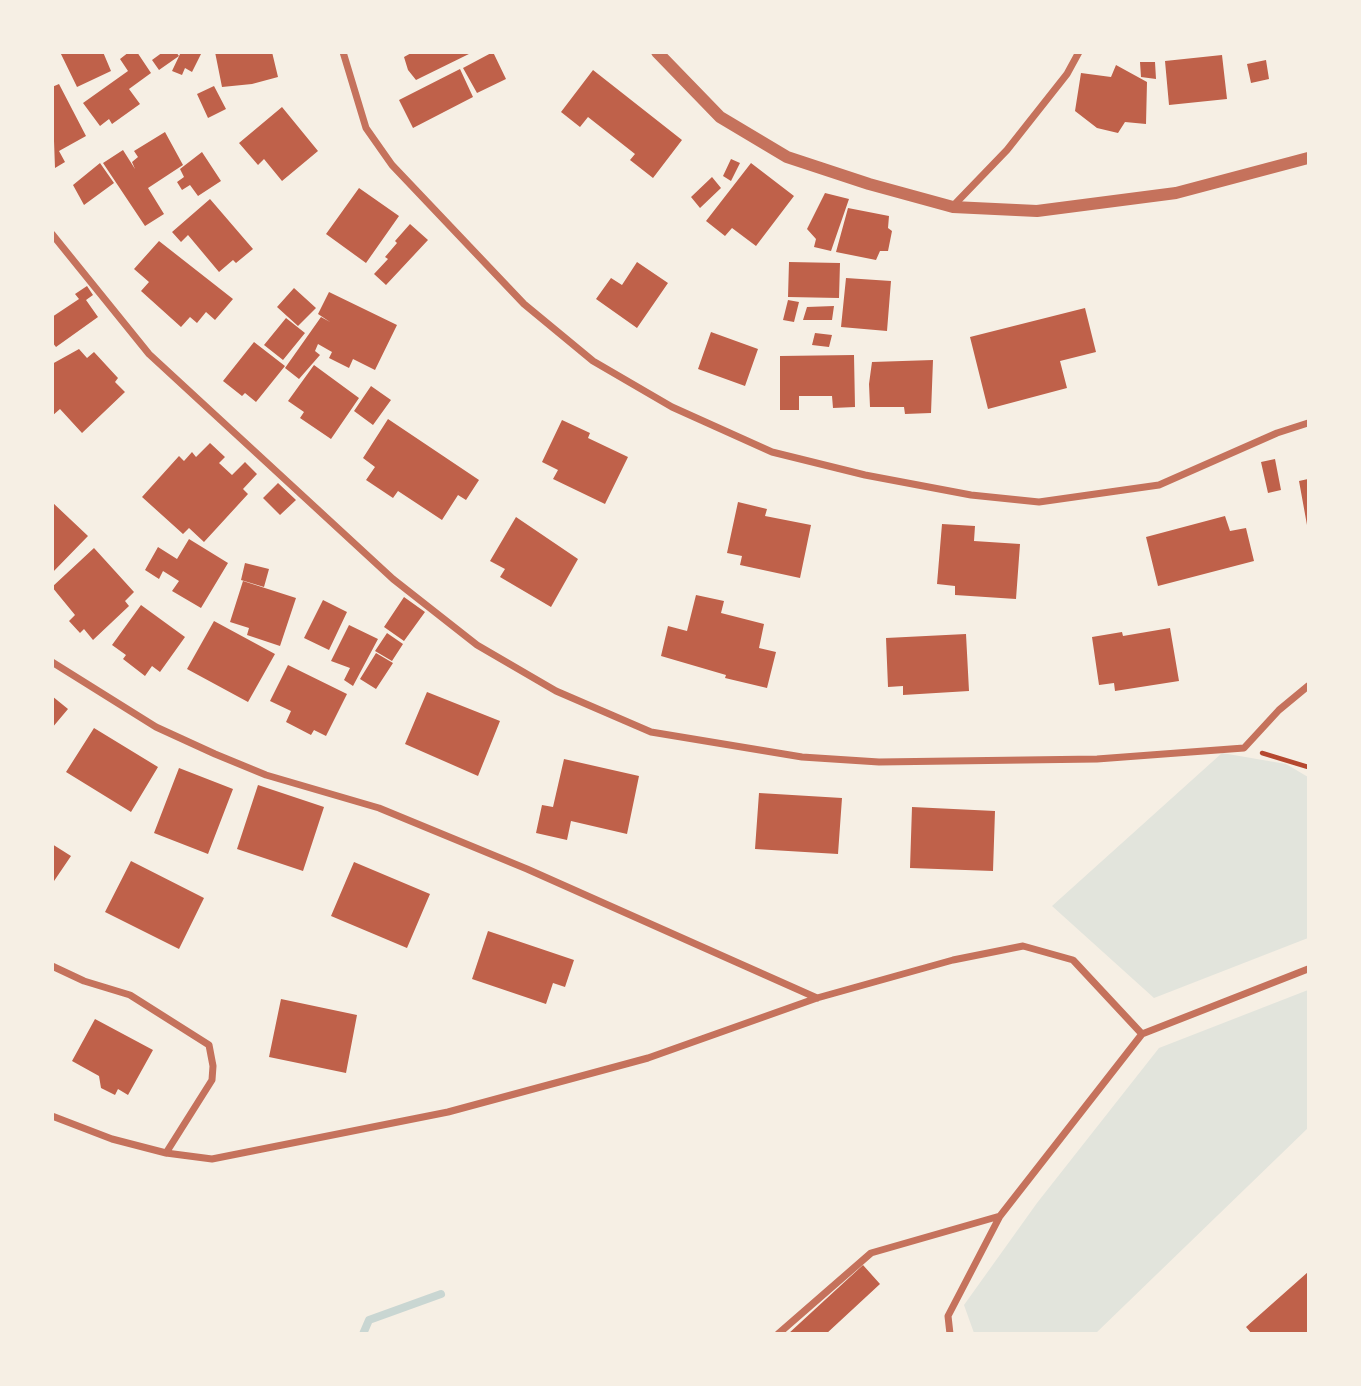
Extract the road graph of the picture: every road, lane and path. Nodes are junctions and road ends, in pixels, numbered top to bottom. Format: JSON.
{"nodes":[{"id":1,"x":343,"y":52,"type":"edge"},
{"id":2,"x":657,"y":52,"type":"edge"},
{"id":3,"x":1079,"y":52,"type":"edge"},
{"id":4,"x":1308,"y":158,"type":"edge"},
{"id":5,"x":953,"y":207,"type":"junction"},
{"id":6,"x":52,"y":234,"type":"edge"},
{"id":7,"x":1308,"y":424,"type":"edge"},
{"id":8,"x":52,"y":662,"type":"edge"},
{"id":9,"x":1308,"y":687,"type":"edge"},
{"id":10,"x":1244,"y":748,"type":"junction"},
{"id":11,"x":1308,"y":766,"type":"edge"},
{"id":12,"x":52,"y":966,"type":"edge"},
{"id":13,"x":1308,"y":969,"type":"edge"},
{"id":14,"x":817,"y":998,"type":"junction"},
{"id":15,"x":1142,"y":1034,"type":"junction"},
{"id":16,"x":52,"y":1116,"type":"edge"},
{"id":17,"x":166,"y":1153,"type":"junction"},
{"id":18,"x":1000,"y":1216,"type":"junction"},
{"id":19,"x":778,"y":1334,"type":"edge"},
{"id":20,"x":950,"y":1334,"type":"edge"}],
"edges":[{"from":1,"to":7,"type":"street"},
{"from":2,"to":5,"type":"street"},
{"from":3,"to":5,"type":"street"},
{"from":4,"to":5,"type":"street"},
{"from":6,"to":10,"type":"street"},
{"from":8,"to":14,"type":"street"},
{"from":9,"to":10,"type":"street"},
{"from":10,"to":11,"type":"path"},
{"from":12,"to":17,"type":"street"},
{"from":13,"to":15,"type":"street"},
{"from":14,"to":15,"type":"street"},
{"from":14,"to":17,"type":"street"},
{"from":15,"to":18,"type":"street"},
{"from":16,"to":17,"type":"street"},
{"from":18,"to":19,"type":"street"},
{"from":18,"to":20,"type":"street"}]}
